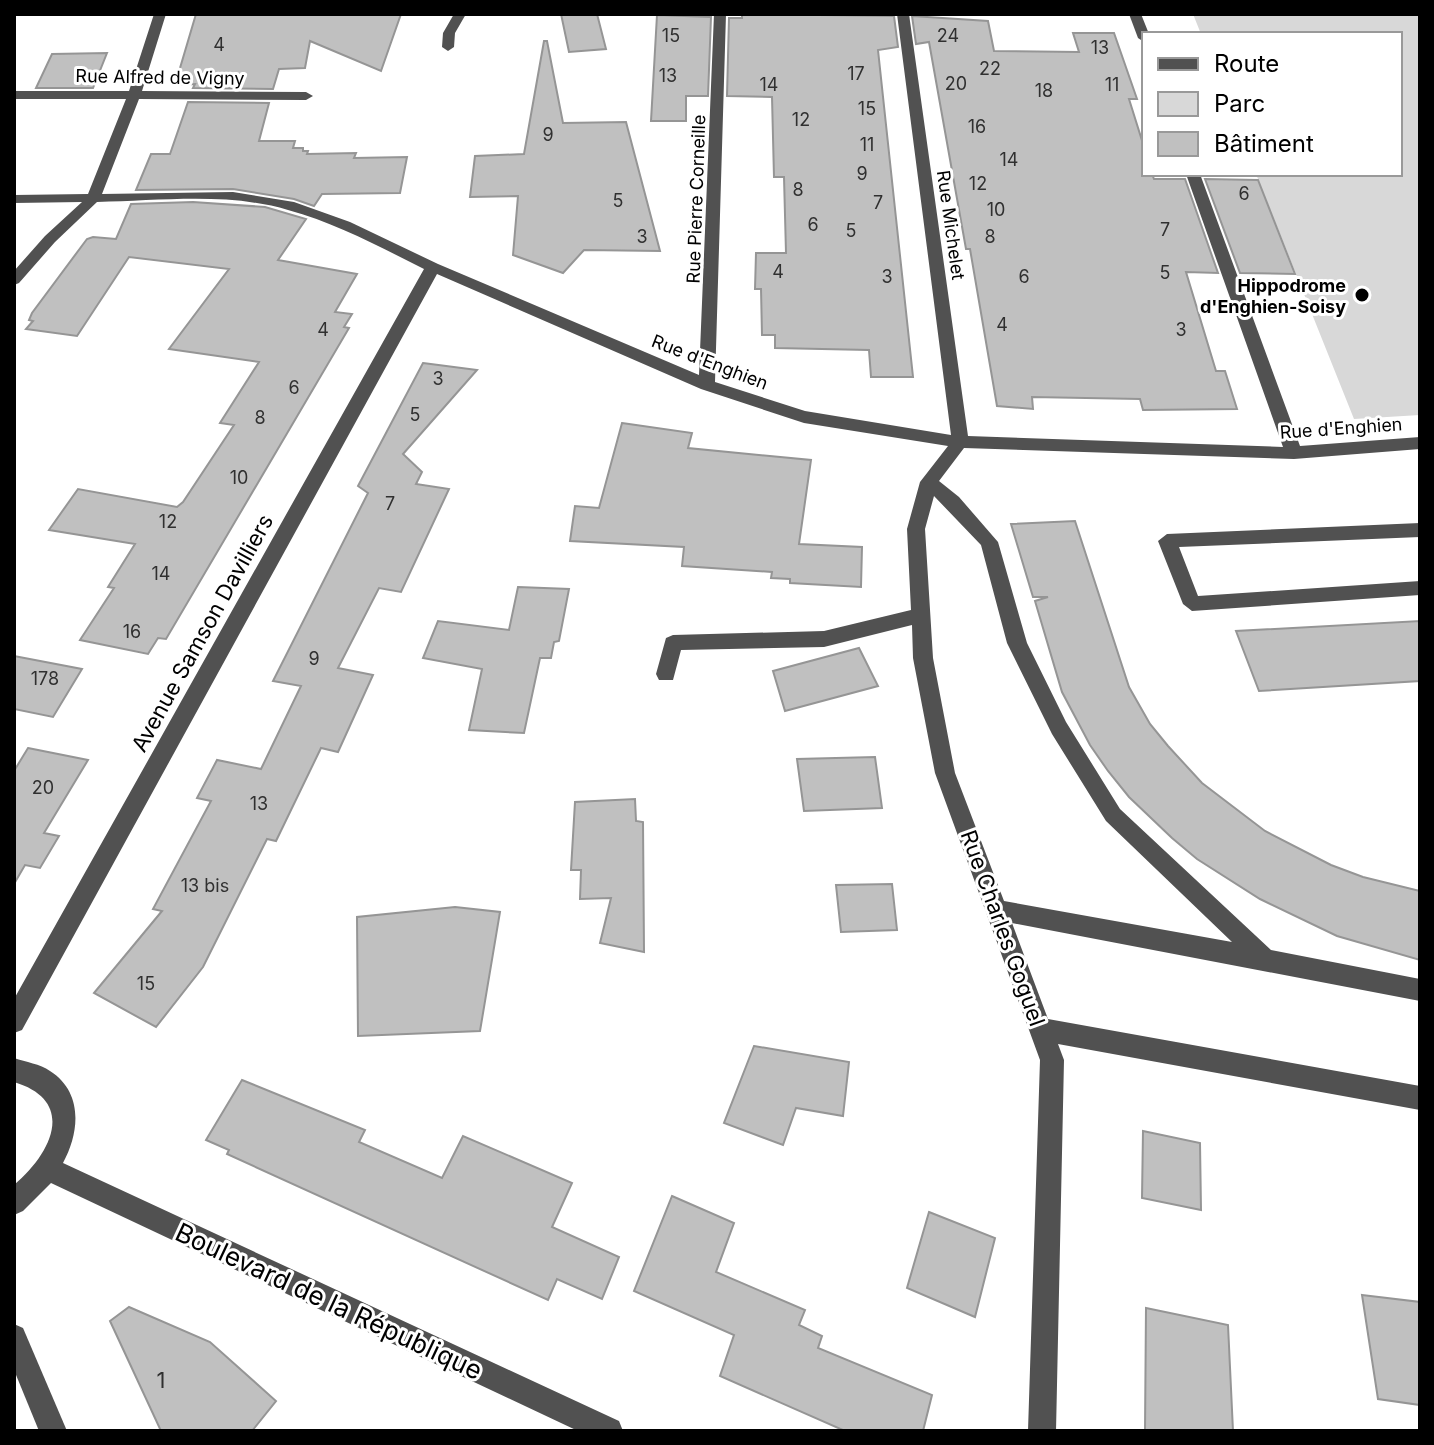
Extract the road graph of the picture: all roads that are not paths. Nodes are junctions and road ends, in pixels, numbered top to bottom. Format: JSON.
{"nodes":[{"id":1,"x":160,"y":14,"type":"edge"},
{"id":2,"x":460,"y":14,"type":"edge"},
{"id":3,"x":720,"y":14,"type":"edge"},
{"id":4,"x":903,"y":14,"type":"edge"},
{"id":5,"x":448,"y":47,"type":"dead end"},
{"id":6,"x":14,"y":95,"type":"edge"},
{"id":7,"x":134,"y":96,"type":"junction"},
{"id":8,"x":306,"y":96,"type":"dead end"},
{"id":9,"x":1194,"y":176,"type":"edge"},
{"id":10,"x":94,"y":196,"type":"junction"},
{"id":11,"x":14,"y":199,"type":"edge"},
{"id":12,"x":433,"y":267,"type":"junction"},
{"id":13,"x":14,"y":280,"type":"edge"},
{"id":14,"x":707,"y":385,"type":"junction"},
{"id":15,"x":960,"y":442,"type":"junction"},
{"id":16,"x":1420,"y":443,"type":"edge"},
{"id":17,"x":1294,"y":453,"type":"junction"},
{"id":18,"x":929,"y":482,"type":"junction"},
{"id":19,"x":1420,"y":530,"type":"edge"},
{"id":20,"x":1420,"y":588,"type":"edge"},
{"id":21,"x":921,"y":615,"type":"junction"},
{"id":22,"x":666,"y":674,"type":"dead end"},
{"id":23,"x":996,"y":910,"type":"junction"},
{"id":24,"x":1265,"y":959,"type":"junction"},
{"id":25,"x":1420,"y":990,"type":"edge"},
{"id":26,"x":14,"y":1022,"type":"edge"},
{"id":27,"x":1040,"y":1029,"type":"junction"},
{"id":28,"x":14,"y":1070,"type":"edge"},
{"id":29,"x":1420,"y":1098,"type":"edge"},
{"id":30,"x":49,"y":1169,"type":"junction"},
{"id":31,"x":14,"y":1202,"type":"edge"},
{"id":32,"x":14,"y":1337,"type":"edge"},
{"id":33,"x":53,"y":1431,"type":"edge"},
{"id":34,"x":609,"y":1431,"type":"edge"},
{"id":35,"x":1042,"y":1431,"type":"edge"}],
"edges":[{"from":1,"to":7,"type":"street"},
{"from":2,"to":5,"type":"street"},
{"from":3,"to":14,"type":"street","name":"Rue Pierre Corneille"},
{"from":4,"to":15,"type":"street","name":"Rue Michelet"},
{"from":6,"to":7,"type":"street","name":"Rue Alfred de Vigny"},
{"from":7,"to":8,"type":"street","name":"Rue Alfred de Vigny"},
{"from":7,"to":10,"type":"street"},
{"from":9,"to":17,"type":"street"},
{"from":10,"to":11,"type":"street","name":"Rue d'Enghien"},
{"from":10,"to":12,"type":"street","name":"Rue d'Enghien"},
{"from":10,"to":13,"type":"street"},
{"from":12,"to":14,"type":"street","name":"Rue d'Enghien"},
{"from":12,"to":26,"type":"street","name":"Avenue Samson Davilliers"},
{"from":14,"to":15,"type":"street","name":"Rue d'Enghien"},
{"from":15,"to":17,"type":"street","name":"Rue d'Enghien"},
{"from":15,"to":18,"type":"street","name":"Rue Charles Goguel"},
{"from":16,"to":17,"type":"street","name":"Rue d'Enghien"},
{"from":18,"to":21,"type":"street","name":"Rue Charles Goguel"},
{"from":18,"to":24,"type":"street"},
{"from":19,"to":20,"type":"street"},
{"from":21,"to":22,"type":"street"},
{"from":21,"to":23,"type":"street","name":"Rue Charles Goguel"},
{"from":23,"to":24,"type":"street"},
{"from":23,"to":27,"type":"street","name":"Rue Charles Goguel"},
{"from":24,"to":25,"type":"street"},
{"from":27,"to":29,"type":"street"},
{"from":27,"to":35,"type":"street","name":"Rue Charles Goguel"},
{"from":28,"to":30,"type":"street"},
{"from":30,"to":31,"type":"street"},
{"from":30,"to":34,"type":"street","name":"Boulevard de la République"},
{"from":32,"to":33,"type":"street"}]}
